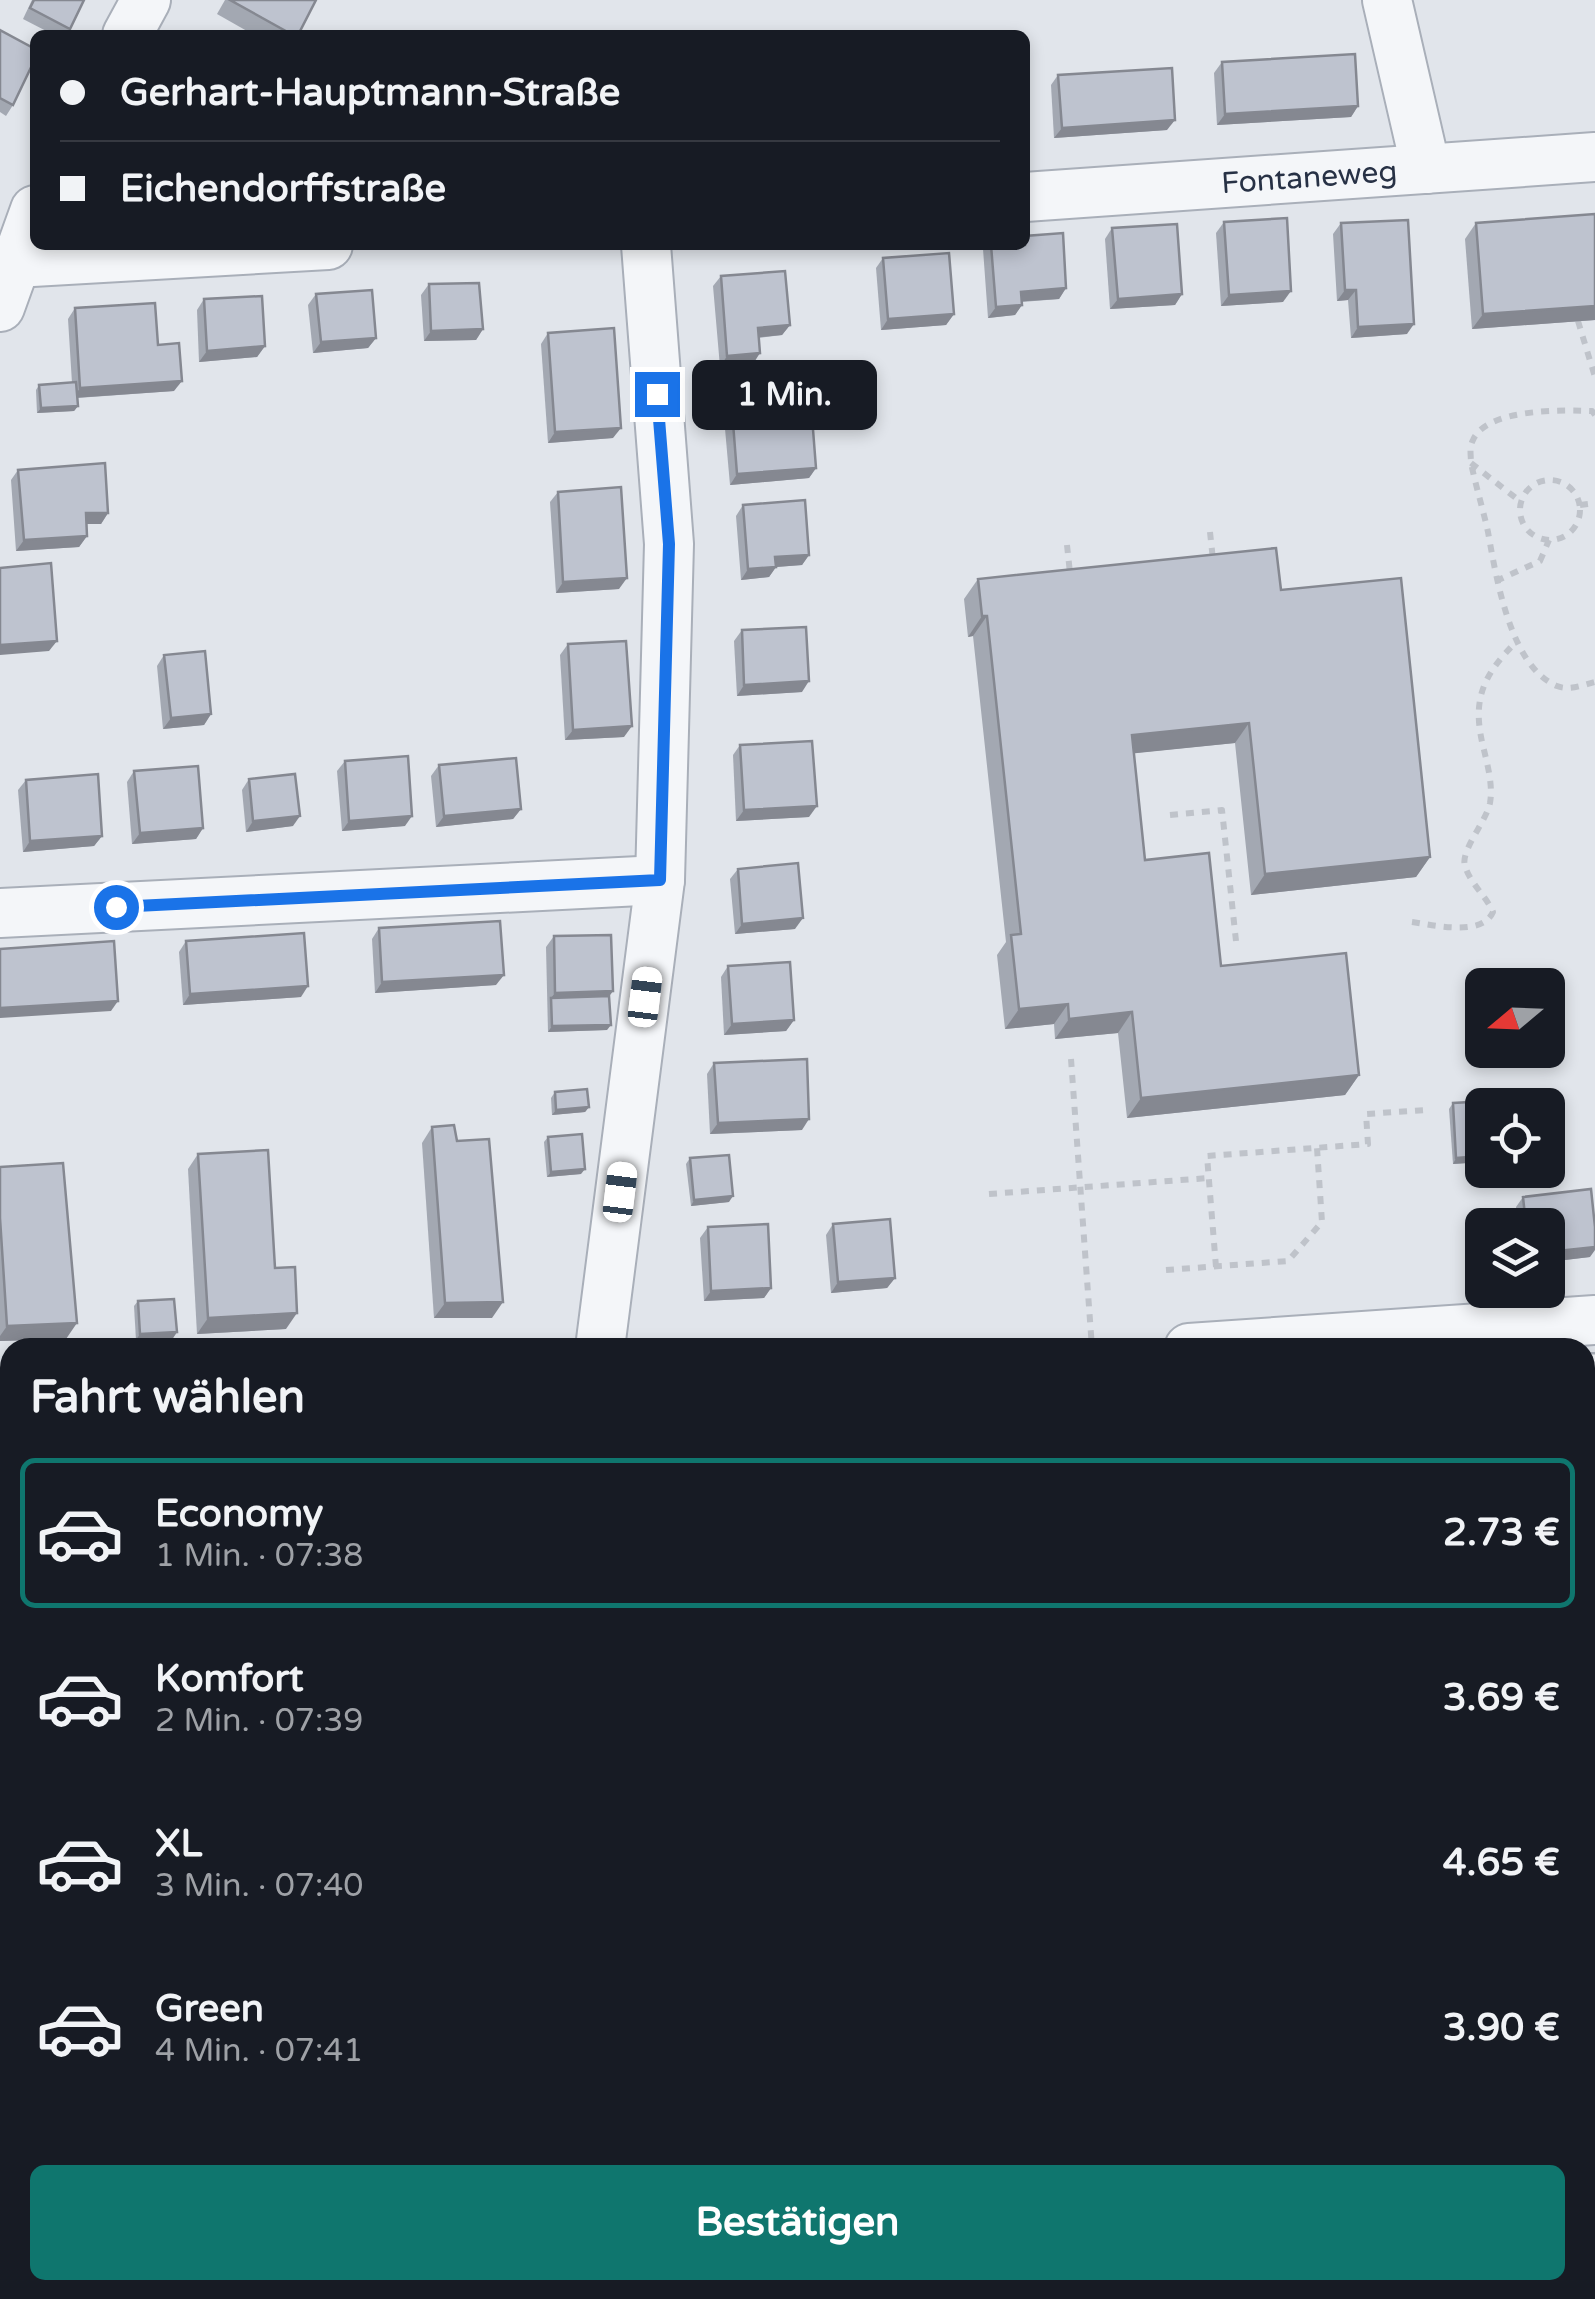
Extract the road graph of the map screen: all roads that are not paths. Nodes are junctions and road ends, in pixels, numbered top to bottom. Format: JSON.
{"nodes":[{"id":1,"x":146,"y":0,"type":"edge"},
{"id":2,"x":1388,"y":0,"type":"edge"},
{"id":3,"x":130,"y":30,"type":"edge"},
{"id":4,"x":1595,"y":157,"type":"edge"},
{"id":5,"x":1426,"y":168,"type":"junction"},
{"id":6,"x":1030,"y":197,"type":"edge"},
{"id":7,"x":30,"y":223,"type":"edge"},
{"id":8,"x":288,"y":250,"type":"edge"},
{"id":9,"x":646,"y":250,"type":"edge"},
{"id":10,"x":7,"y":285,"type":"edge"},
{"id":11,"x":660,"y":880,"type":"junction"},
{"id":12,"x":0,"y":913,"type":"edge"},
{"id":13,"x":1595,"y":1320,"type":"edge"},
{"id":14,"x":601,"y":1338,"type":"edge"},
{"id":15,"x":1465,"y":1338,"type":"edge"}],
"edges":[{"from":1,"to":3,"type":"street"},
{"from":2,"to":5,"type":"street"},
{"from":4,"to":5,"type":"street","name":"Fontaneweg"},
{"from":5,"to":6,"type":"street","name":"Fontaneweg"},
{"from":7,"to":10,"type":"street"},
{"from":8,"to":10,"type":"street"},
{"from":9,"to":11,"type":"street"},
{"from":11,"to":12,"type":"street"},
{"from":11,"to":14,"type":"street"},
{"from":13,"to":15,"type":"street"}]}
